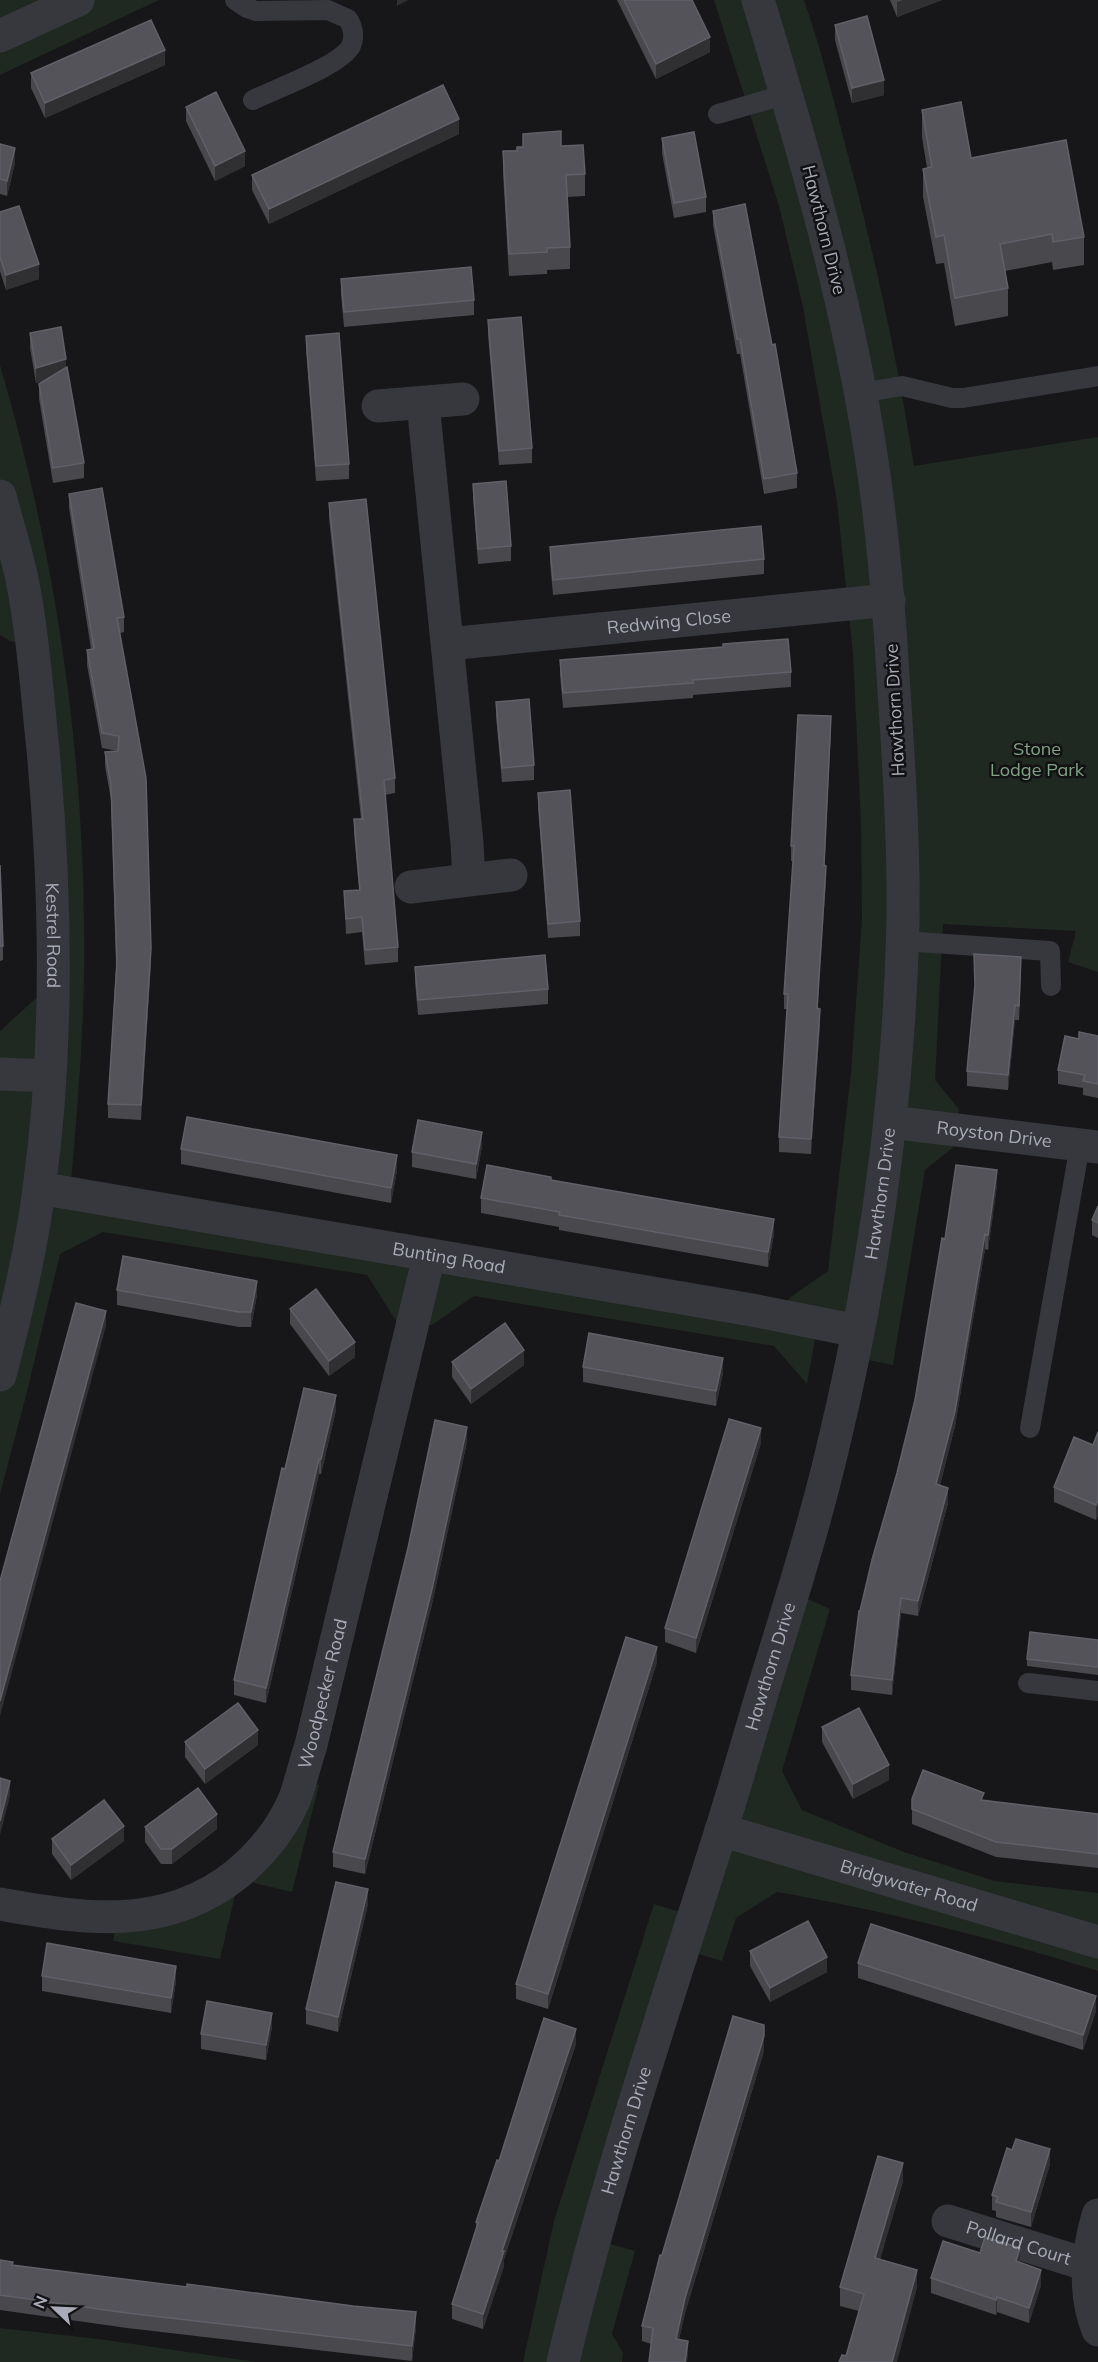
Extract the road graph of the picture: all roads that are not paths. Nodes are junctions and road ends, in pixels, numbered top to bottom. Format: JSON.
{"nodes":[{"id":1,"x":78,"y":0,"type":"edge"},
{"id":2,"x":235,"y":0,"type":"edge"},
{"id":3,"x":758,"y":0,"type":"edge"},
{"id":4,"x":0,"y":36,"type":"edge"},
{"id":5,"x":787,"y":94,"type":"junction"},
{"id":6,"x":253,"y":100,"type":"dead end"},
{"id":7,"x":718,"y":114,"type":"dead end"},
{"id":8,"x":1098,"y":376,"type":"edge"},
{"id":9,"x":861,"y":393,"type":"junction"},
{"id":10,"x":463,"y":399,"type":"dead end"},
{"id":11,"x":423,"y":403,"type":"junction"},
{"id":12,"x":378,"y":406,"type":"dead end"},
{"id":13,"x":0,"y":496,"type":"edge"},
{"id":14,"x":11,"y":581,"type":"edge"},
{"id":15,"x":889,"y":600,"type":"junction"},
{"id":16,"x":448,"y":644,"type":"junction"},
{"id":17,"x":511,"y":875,"type":"dead end"},
{"id":18,"x":469,"y":879,"type":"junction"},
{"id":19,"x":411,"y":887,"type":"dead end"},
{"id":20,"x":902,"y":941,"type":"junction"},
{"id":21,"x":1051,"y":986,"type":"dead end"},
{"id":22,"x":0,"y":1074,"type":"edge"},
{"id":23,"x":49,"y":1076,"type":"junction"},
{"id":24,"x":890,"y":1122,"type":"junction"},
{"id":25,"x":1089,"y":1146,"type":"edge"},
{"id":26,"x":39,"y":1188,"type":"junction"},
{"id":27,"x":429,"y":1256,"type":"junction"},
{"id":28,"x":858,"y":1331,"type":"junction"},
{"id":29,"x":0,"y":1374,"type":"edge"},
{"id":30,"x":1030,"y":1428,"type":"dead end"},
{"id":31,"x":1028,"y":1683,"type":"dead end"},
{"id":32,"x":1098,"y":1691,"type":"edge"},
{"id":33,"x":721,"y":1830,"type":"junction"},
{"id":34,"x":0,"y":1904,"type":"edge"},
{"id":35,"x":1098,"y":1942,"type":"edge"},
{"id":36,"x":1098,"y":2215,"type":"edge"},
{"id":37,"x":948,"y":2221,"type":"dead end"},
{"id":38,"x":1088,"y":2265,"type":"junction"},
{"id":39,"x":1098,"y":2330,"type":"edge"},
{"id":40,"x":563,"y":2362,"type":"edge"}],
"edges":[{"from":1,"to":4,"type":"street"},
{"from":2,"to":6,"type":"lane"},
{"from":3,"to":5,"type":"street","name":"Hawthorn Drive"},
{"from":5,"to":7,"type":"lane"},
{"from":5,"to":9,"type":"street","name":"Hawthorn Drive"},
{"from":8,"to":9,"type":"lane"},
{"from":9,"to":15,"type":"street","name":"Hawthorn Drive"},
{"from":10,"to":11,"type":"street"},
{"from":11,"to":12,"type":"street"},
{"from":11,"to":16,"type":"street"},
{"from":13,"to":14,"type":"street","name":"Kestrel Road"},
{"from":14,"to":23,"type":"street","name":"Kestrel Road"},
{"from":15,"to":16,"type":"street","name":"Redwing Close"},
{"from":15,"to":20,"type":"street","name":"Hawthorn Drive"},
{"from":16,"to":18,"type":"street"},
{"from":17,"to":18,"type":"street"},
{"from":18,"to":19,"type":"street"},
{"from":20,"to":21,"type":"lane"},
{"from":20,"to":24,"type":"street","name":"Hawthorn Drive"},
{"from":22,"to":23,"type":"street"},
{"from":23,"to":26,"type":"street","name":"Kestrel Road"},
{"from":24,"to":25,"type":"street","name":"Royston Drive"},
{"from":24,"to":28,"type":"street","name":"Hawthorn Drive"},
{"from":25,"to":30,"type":"lane"},
{"from":26,"to":27,"type":"street","name":"Bunting Road"},
{"from":26,"to":29,"type":"street","name":"Kestrel Road"},
{"from":27,"to":28,"type":"street","name":"Bunting Road"},
{"from":27,"to":34,"type":"street","name":"Woodpecker Road"},
{"from":28,"to":33,"type":"street","name":"Hawthorn Drive"},
{"from":31,"to":32,"type":"lane"},
{"from":33,"to":35,"type":"street","name":"Bridgwater Road"},
{"from":33,"to":40,"type":"street","name":"Hawthorn Drive"},
{"from":36,"to":38,"type":"street"},
{"from":37,"to":38,"type":"street","name":"Pollard Court"},
{"from":38,"to":39,"type":"street"}]}
